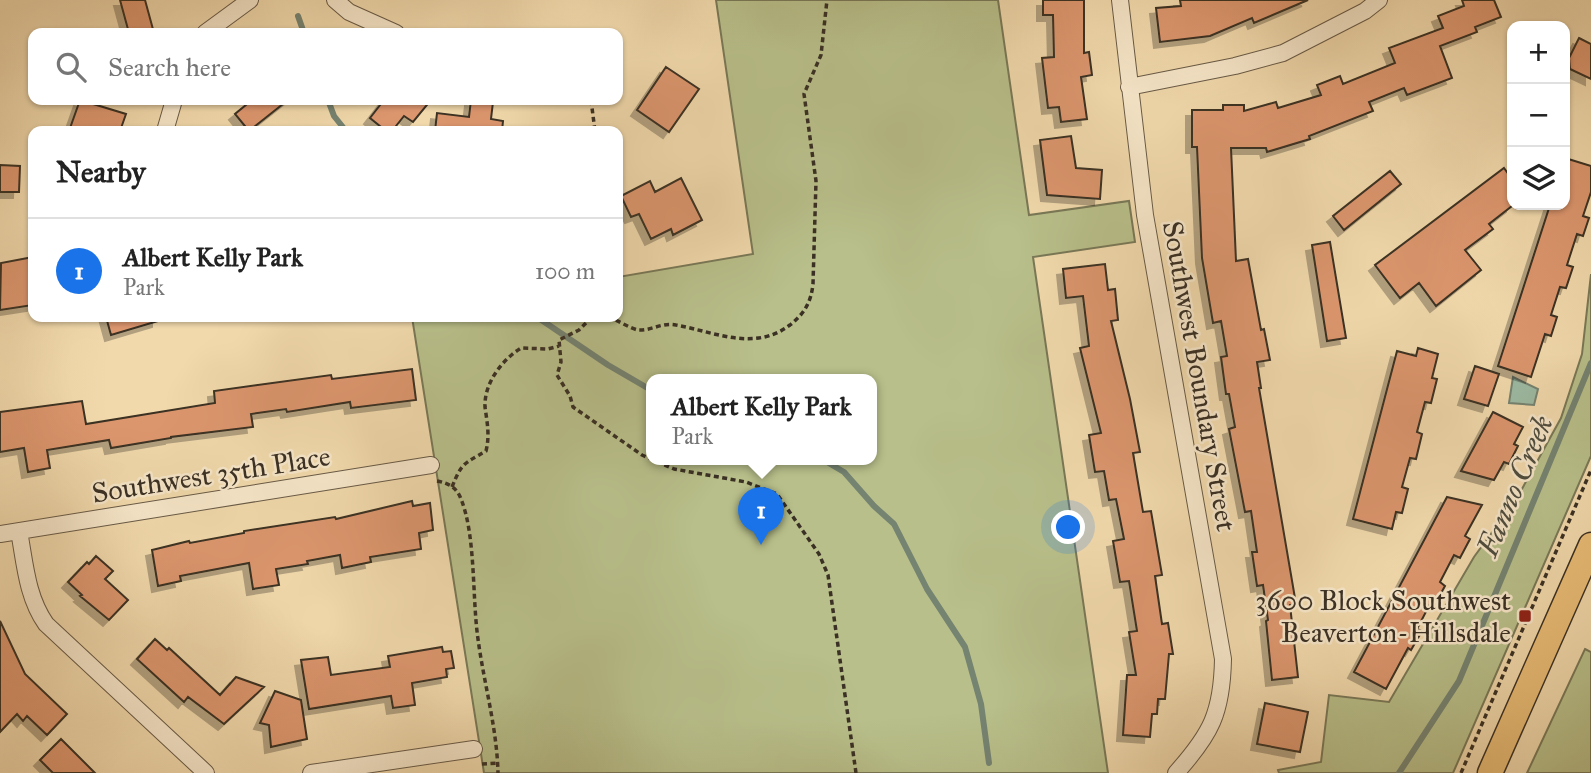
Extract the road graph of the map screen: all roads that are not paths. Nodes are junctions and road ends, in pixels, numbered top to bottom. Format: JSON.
{"nodes":[{"id":1,"x":250,"y":0,"type":"edge"},
{"id":2,"x":335,"y":0,"type":"edge"},
{"id":3,"x":1120,"y":0,"type":"edge"},
{"id":4,"x":1379,"y":0,"type":"edge"},
{"id":5,"x":212,"y":28,"type":"edge"},
{"id":6,"x":386,"y":28,"type":"edge"},
{"id":7,"x":1129,"y":87,"type":"junction"},
{"id":8,"x":173,"y":105,"type":"edge"},
{"id":9,"x":166,"y":126,"type":"edge"},
{"id":10,"x":431,"y":465,"type":"dead end"},
{"id":11,"x":19,"y":531,"type":"junction"},
{"id":12,"x":0,"y":534,"type":"edge"},
{"id":13,"x":1591,"y":545,"type":"edge"},
{"id":14,"x":474,"y":749,"type":"dead end"},
{"id":15,"x":206,"y":773,"type":"edge"},
{"id":16,"x":311,"y":773,"type":"edge"},
{"id":17,"x":1176,"y":773,"type":"edge"},
{"id":18,"x":1490,"y":773,"type":"edge"}],
"edges":[{"from":1,"to":5,"type":"street"},
{"from":2,"to":6,"type":"street"},
{"from":3,"to":7,"type":"street","name":"Southwest Boundary Street"},
{"from":4,"to":7,"type":"street"},
{"from":7,"to":17,"type":"street","name":"Southwest Boundary Street"},
{"from":8,"to":9,"type":"street"},
{"from":10,"to":11,"type":"street","name":"Southwest 35th Place"},
{"from":11,"to":12,"type":"street","name":"Southwest 35th Place"},
{"from":11,"to":15,"type":"street"},
{"from":13,"to":18,"type":"main road"},
{"from":14,"to":16,"type":"street"}]}
